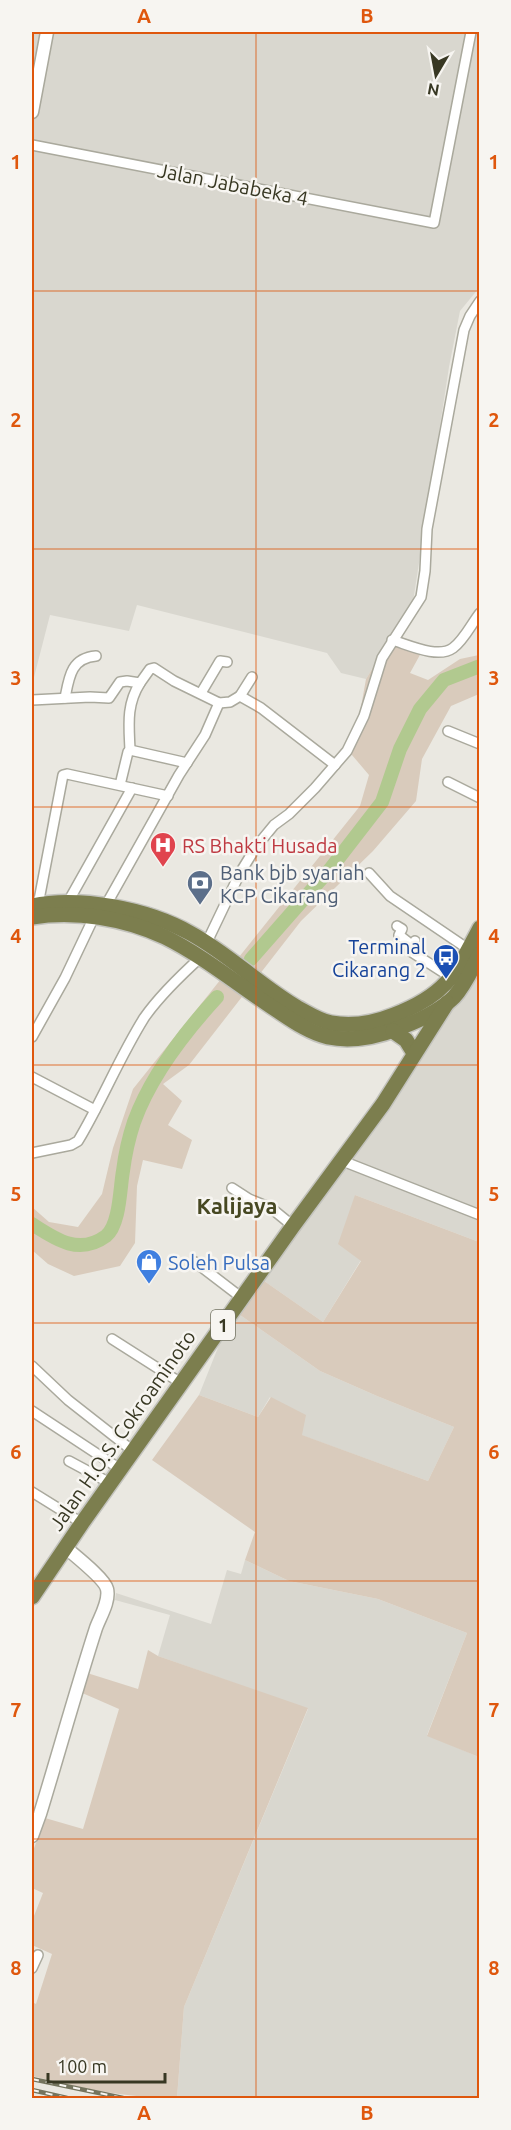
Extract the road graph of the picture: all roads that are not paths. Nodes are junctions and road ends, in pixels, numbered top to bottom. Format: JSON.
{"nodes":[{"id":1,"x":47,"y":32,"type":"edge"},
{"id":2,"x":471,"y":32,"type":"edge"},
{"id":3,"x":32,"y":112,"type":"edge"},
{"id":4,"x":32,"y":145,"type":"edge"},
{"id":5,"x":480,"y":301,"type":"edge"},
{"id":6,"x":480,"y":613,"type":"edge"},
{"id":7,"x":392,"y":640,"type":"junction"},
{"id":8,"x":96,"y":656,"type":"dead end"},
{"id":9,"x":227,"y":662,"type":"dead end"},
{"id":10,"x":252,"y":677,"type":"dead end"},
{"id":11,"x":141,"y":683,"type":"junction"},
{"id":12,"x":201,"y":693,"type":"junction"},
{"id":13,"x":240,"y":696,"type":"junction"},
{"id":14,"x":65,"y":698,"type":"junction"},
{"id":15,"x":32,"y":700,"type":"edge"},
{"id":16,"x":219,"y":703,"type":"junction"},
{"id":17,"x":448,"y":731,"type":"dead end"},
{"id":18,"x":480,"y":744,"type":"edge"},
{"id":19,"x":130,"y":750,"type":"junction"},
{"id":20,"x":187,"y":763,"type":"junction"},
{"id":21,"x":335,"y":765,"type":"junction"},
{"id":22,"x":448,"y":782,"type":"dead end"},
{"id":23,"x":120,"y":785,"type":"junction"},
{"id":24,"x":132,"y":788,"type":"junction"},
{"id":25,"x":168,"y":796,"type":"junction"},
{"id":26,"x":480,"y":798,"type":"edge"},
{"id":27,"x":369,"y":873,"type":"dead end"},
{"id":28,"x":68,"y":902,"type":"junction"},
{"id":29,"x":106,"y":905,"type":"junction"},
{"id":30,"x":33,"y":913,"type":"edge"},
{"id":31,"x":94,"y":916,"type":"junction"},
{"id":32,"x":397,"y":926,"type":"dead end"},
{"id":33,"x":480,"y":928,"type":"edge"},
{"id":34,"x":207,"y":942,"type":"junction"},
{"id":35,"x":474,"y":951,"type":"edge"},
{"id":36,"x":201,"y":957,"type":"junction"},
{"id":37,"x":222,"y":962,"type":"junction"},
{"id":38,"x":448,"y":982,"type":"junction"},
{"id":39,"x":447,"y":1003,"type":"junction"},
{"id":40,"x":287,"y":1009,"type":"junction"},
{"id":41,"x":393,"y":1031,"type":"junction"},
{"id":42,"x":32,"y":1037,"type":"edge"},
{"id":43,"x":414,"y":1053,"type":"junction"},
{"id":44,"x":32,"y":1077,"type":"edge"},
{"id":45,"x":95,"y":1110,"type":"junction"},
{"id":46,"x":32,"y":1153,"type":"edge"},
{"id":47,"x":340,"y":1160,"type":"junction"},
{"id":48,"x":232,"y":1188,"type":"dead end"},
{"id":49,"x":480,"y":1215,"type":"edge"},
{"id":50,"x":293,"y":1226,"type":"junction"},
{"id":51,"x":195,"y":1262,"type":"dead end"},
{"id":52,"x":242,"y":1298,"type":"junction"},
{"id":53,"x":112,"y":1339,"type":"dead end"},
{"id":54,"x":32,"y":1366,"type":"edge"},
{"id":55,"x":181,"y":1383,"type":"junction"},
{"id":56,"x":32,"y":1411,"type":"edge"},
{"id":57,"x":133,"y":1450,"type":"junction"},
{"id":58,"x":69,"y":1461,"type":"dead end"},
{"id":59,"x":120,"y":1469,"type":"junction"},
{"id":60,"x":110,"y":1483,"type":"junction"},
{"id":61,"x":32,"y":1492,"type":"edge"},
{"id":62,"x":82,"y":1523,"type":"junction"},
{"id":63,"x":65,"y":1547,"type":"junction"},
{"id":64,"x":32,"y":1597,"type":"edge"},
{"id":65,"x":32,"y":1836,"type":"edge"},
{"id":66,"x":38,"y":1955,"type":"dead end"},
{"id":67,"x":32,"y":1968,"type":"edge"}],
"edges":[{"from":1,"to":3,"type":"street"},
{"from":2,"to":4,"type":"street","name":"Jalan Jababeka 4"},
{"from":5,"to":7,"type":"street"},
{"from":6,"to":7,"type":"street"},
{"from":7,"to":21,"type":"street"},
{"from":8,"to":14,"type":"street"},
{"from":9,"to":12,"type":"street"},
{"from":10,"to":13,"type":"street"},
{"from":11,"to":12,"type":"street"},
{"from":11,"to":14,"type":"street"},
{"from":11,"to":19,"type":"street"},
{"from":12,"to":16,"type":"street"},
{"from":13,"to":16,"type":"street"},
{"from":13,"to":21,"type":"street"},
{"from":14,"to":15,"type":"street"},
{"from":16,"to":20,"type":"street"},
{"from":17,"to":18,"type":"street"},
{"from":19,"to":20,"type":"street"},
{"from":19,"to":23,"type":"street"},
{"from":20,"to":25,"type":"street"},
{"from":21,"to":34,"type":"street"},
{"from":22,"to":26,"type":"street"},
{"from":23,"to":24,"type":"street"},
{"from":23,"to":30,"type":"street"},
{"from":24,"to":25,"type":"street"},
{"from":24,"to":28,"type":"street"},
{"from":25,"to":29,"type":"street"},
{"from":27,"to":35,"type":"street"},
{"from":28,"to":29,"type":"highway","number":"1"},
{"from":28,"to":30,"type":"highway","number":"1"},
{"from":29,"to":34,"type":"highway","number":"1"},
{"from":30,"to":31,"type":"highway","number":"1"},
{"from":31,"to":36,"type":"highway","number":"1"},
{"from":31,"to":42,"type":"street"},
{"from":32,"to":38,"type":"street"},
{"from":33,"to":35,"type":"highway","number":"1"},
{"from":34,"to":37,"type":"highway","number":"1"},
{"from":35,"to":38,"type":"highway","number":"1"},
{"from":35,"to":39,"type":"highway","number":"1"},
{"from":36,"to":37,"type":"highway","number":"1"},
{"from":36,"to":45,"type":"street"},
{"from":37,"to":40,"type":"highway","number":"1"},
{"from":38,"to":40,"type":"highway","number":"1"},
{"from":39,"to":41,"type":"highway","number":"1"},
{"from":39,"to":43,"type":"highway","name":"Jalan H.O.S. Cokroaminoto","number":"1"},
{"from":40,"to":41,"type":"highway","number":"1"},
{"from":41,"to":43,"type":"highway"},
{"from":43,"to":47,"type":"highway","name":"Jalan H.O.S. Cokroaminoto","number":"1"},
{"from":44,"to":45,"type":"street"},
{"from":45,"to":46,"type":"street"},
{"from":47,"to":49,"type":"street"},
{"from":47,"to":50,"type":"highway","name":"Jalan H.O.S. Cokroaminoto","number":"1"},
{"from":48,"to":50,"type":"street"},
{"from":50,"to":52,"type":"highway","name":"Jalan H.O.S. Cokroaminoto","number":"1"},
{"from":51,"to":52,"type":"street"},
{"from":52,"to":55,"type":"highway","name":"Jalan H.O.S. Cokroaminoto","number":"1"},
{"from":53,"to":55,"type":"street"},
{"from":54,"to":57,"type":"street"},
{"from":55,"to":57,"type":"highway","name":"Jalan H.O.S. Cokroaminoto","number":"1"},
{"from":56,"to":59,"type":"street"},
{"from":57,"to":59,"type":"highway","name":"Jalan H.O.S. Cokroaminoto","number":"1"},
{"from":58,"to":60,"type":"street"},
{"from":59,"to":60,"type":"highway","name":"Jalan H.O.S. Cokroaminoto","number":"1"},
{"from":60,"to":62,"type":"highway","name":"Jalan H.O.S. Cokroaminoto","number":"1"},
{"from":61,"to":62,"type":"street"},
{"from":62,"to":63,"type":"highway","name":"Jalan H.O.S. Cokroaminoto","number":"1"},
{"from":63,"to":64,"type":"highway","name":"Jalan H.O.S. Cokroaminoto","number":"1"},
{"from":63,"to":65,"type":"street"},
{"from":66,"to":67,"type":"street"}]}
